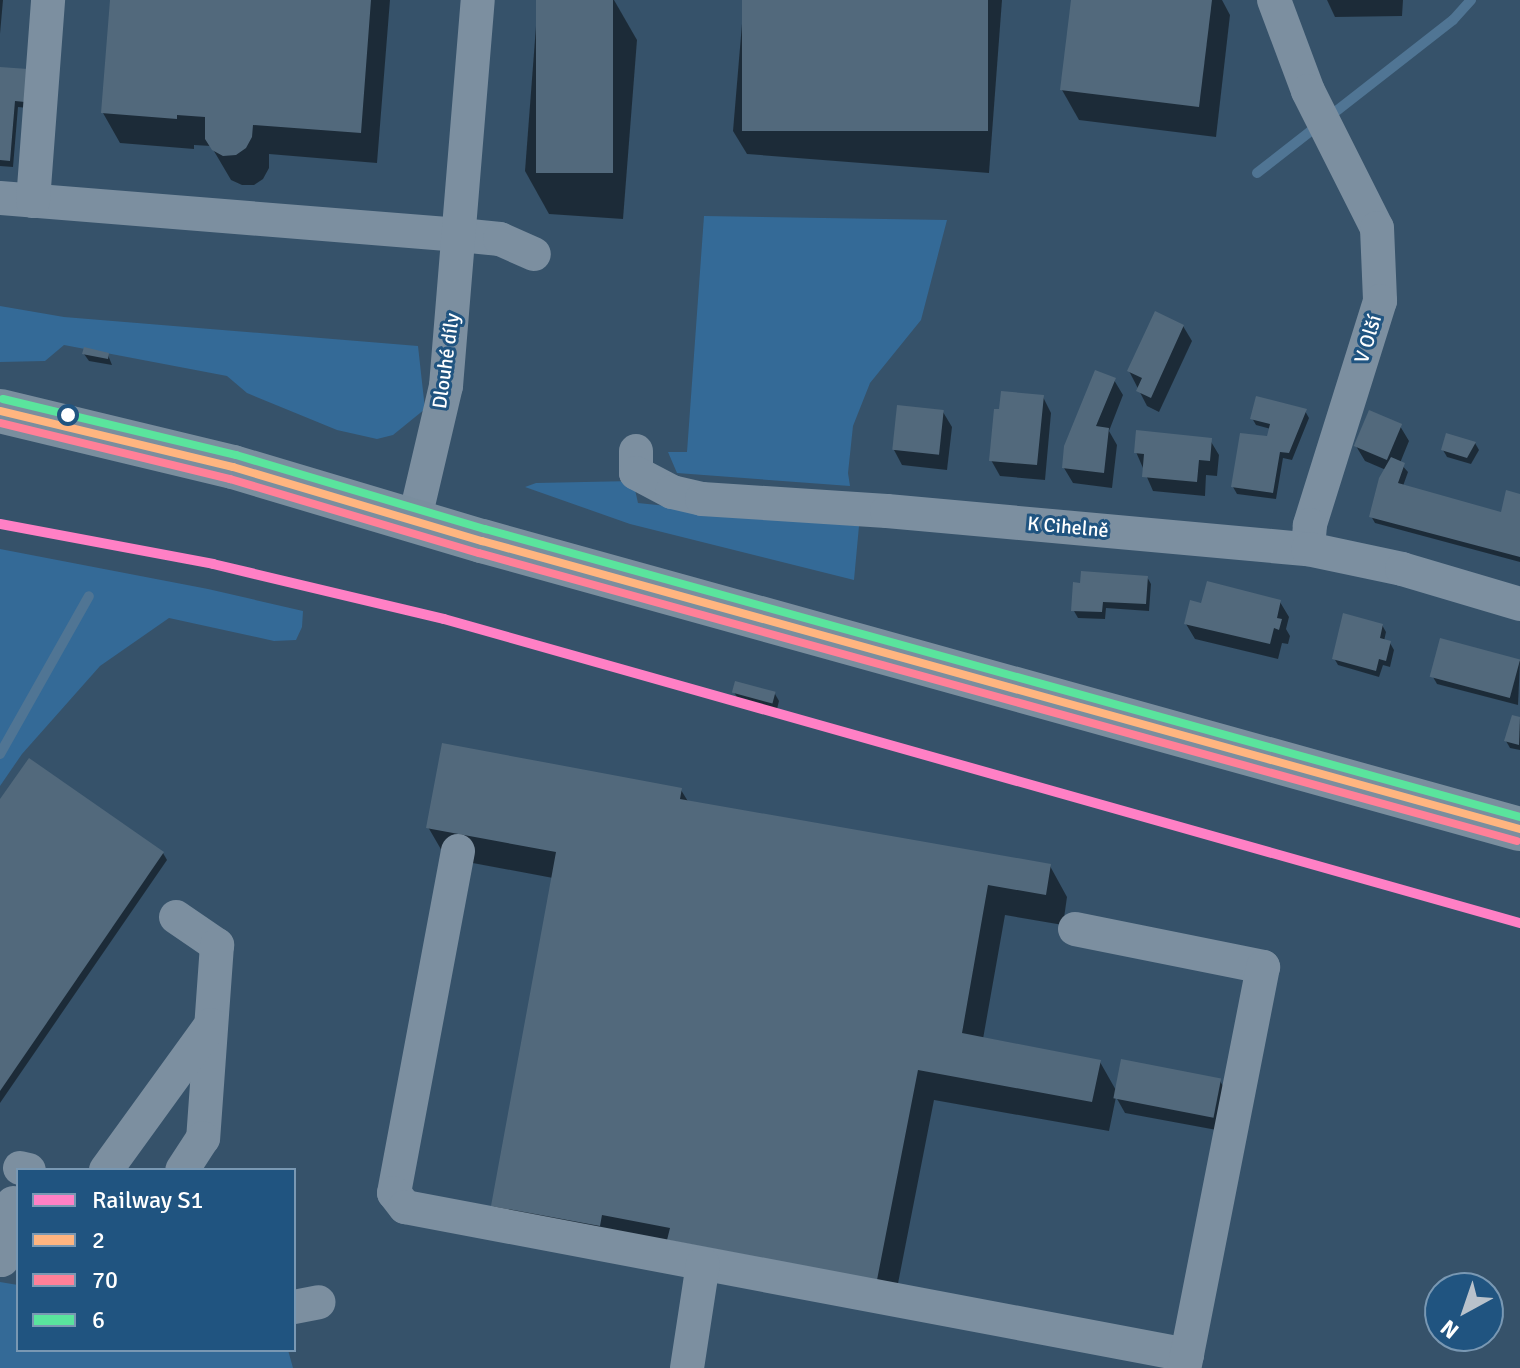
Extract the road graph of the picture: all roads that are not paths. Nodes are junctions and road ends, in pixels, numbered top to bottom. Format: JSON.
{"nodes":[{"id":1,"x":48,"y":0,"type":"edge"},
{"id":2,"x":478,"y":0,"type":"edge"},
{"id":3,"x":1274,"y":0,"type":"edge"},
{"id":4,"x":1300,"y":0,"type":"edge"},
{"id":5,"x":1308,"y":91,"type":"junction"},
{"id":6,"x":16,"y":199,"type":"edge"},
{"id":7,"x":461,"y":218,"type":"junction"},
{"id":8,"x":534,"y":254,"type":"dead end"},
{"id":9,"x":0,"y":411,"type":"edge"},
{"id":10,"x":636,"y":451,"type":"dead end"},
{"id":11,"x":415,"y":518,"type":"junction"},
{"id":12,"x":1308,"y":549,"type":"junction"},
{"id":13,"x":1520,"y":604,"type":"edge"},
{"id":14,"x":1520,"y":829,"type":"edge"},
{"id":15,"x":458,"y":851,"type":"dead end"},
{"id":16,"x":176,"y":917,"type":"dead end"},
{"id":17,"x":1075,"y":929,"type":"dead end"},
{"id":18,"x":211,"y":1025,"type":"junction"},
{"id":19,"x":107,"y":1168,"type":"edge"},
{"id":20,"x":183,"y":1168,"type":"edge"},
{"id":21,"x":13,"y":1203,"type":"dead end"},
{"id":22,"x":7,"y":1261,"type":"edge"},
{"id":23,"x":703,"y":1264,"type":"junction"},
{"id":24,"x":1186,"y":1361,"type":"edge"},
{"id":25,"x":687,"y":1368,"type":"edge"}],
"edges":[{"from":1,"to":6,"type":"street"},
{"from":2,"to":7,"type":"street","name":"Dlouhé díly"},
{"from":3,"to":5,"type":"street","name":"V Olší"},
{"from":4,"to":5,"type":"street","name":"V Olší"},
{"from":5,"to":12,"type":"street","name":"V Olší"},
{"from":6,"to":7,"type":"street"},
{"from":7,"to":8,"type":"street"},
{"from":7,"to":11,"type":"street","name":"Dlouhé díly"},
{"from":9,"to":11,"type":"main road"},
{"from":10,"to":12,"type":"street","name":"K Cihelně"},
{"from":11,"to":14,"type":"main road"},
{"from":12,"to":13,"type":"street","name":"K Cihelně"},
{"from":15,"to":23,"type":"street"},
{"from":16,"to":18,"type":"street"},
{"from":17,"to":24,"type":"street"},
{"from":18,"to":19,"type":"street"},
{"from":18,"to":20,"type":"street"},
{"from":21,"to":22,"type":"street"},
{"from":23,"to":24,"type":"street"},
{"from":23,"to":25,"type":"street"}]}
